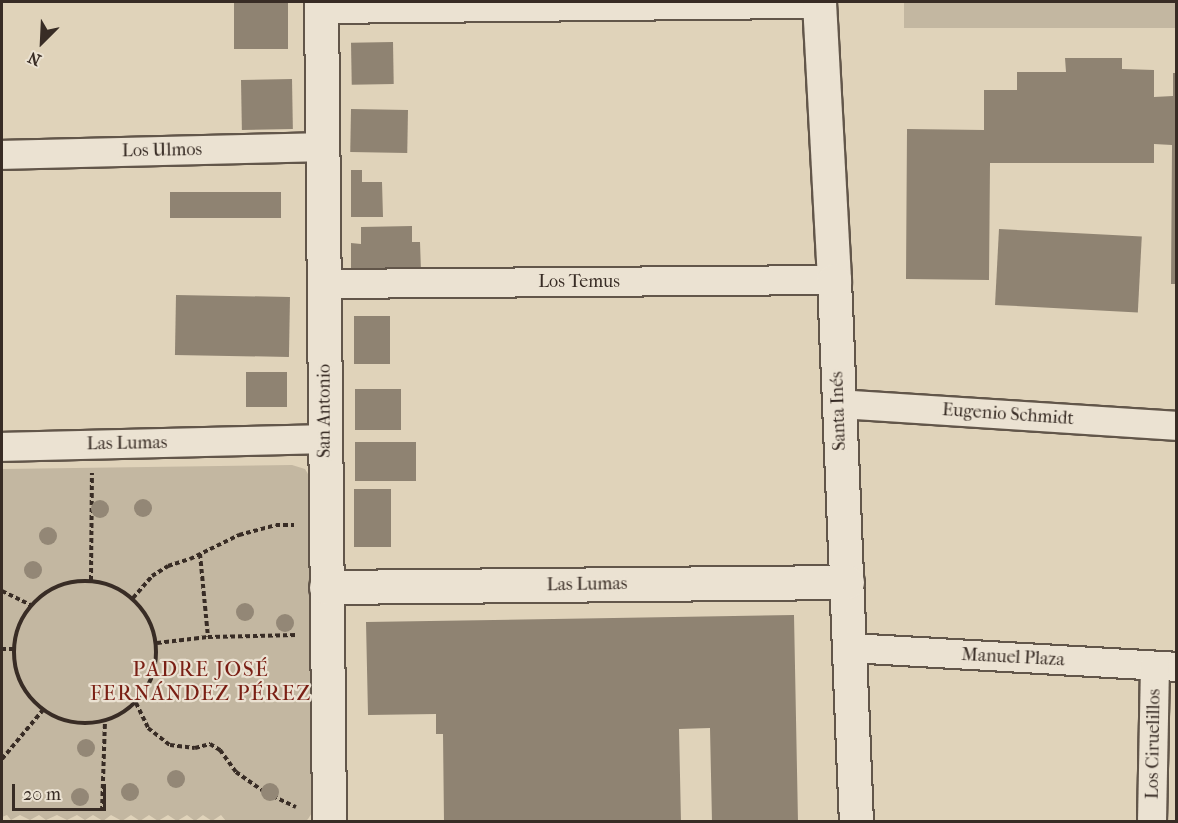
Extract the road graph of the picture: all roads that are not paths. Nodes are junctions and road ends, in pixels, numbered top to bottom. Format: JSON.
{"nodes":[{"id":1,"x":819,"y":3,"type":"edge"},
{"id":2,"x":321,"y":5,"type":"edge"},
{"id":3,"x":323,"y":147,"type":"junction"},
{"id":4,"x":2,"y":155,"type":"edge"},
{"id":5,"x":834,"y":280,"type":"junction"},
{"id":6,"x":324,"y":284,"type":"junction"},
{"id":7,"x":839,"y":404,"type":"junction"},
{"id":8,"x":1176,"y":426,"type":"edge"},
{"id":9,"x":325,"y":439,"type":"junction"},
{"id":10,"x":2,"y":447,"type":"edge"},
{"id":11,"x":847,"y":582,"type":"junction"},
{"id":12,"x":327,"y":587,"type":"junction"},
{"id":13,"x":850,"y":648,"type":"junction"},
{"id":14,"x":1166,"y":667,"type":"edge"},
{"id":15,"x":328,"y":822,"type":"edge"},
{"id":16,"x":856,"y":822,"type":"edge"},
{"id":17,"x":1152,"y":822,"type":"edge"}],
"edges":[{"from":1,"to":2,"type":"street"},
{"from":1,"to":5,"type":"main road","name":"Santa Inés"},
{"from":2,"to":3,"type":"main road","name":"San Antonio"},
{"from":3,"to":4,"type":"street","name":"Los Ulmos"},
{"from":3,"to":6,"type":"main road","name":"San Antonio"},
{"from":5,"to":6,"type":"street","name":"Los Temus"},
{"from":5,"to":7,"type":"main road","name":"Santa Inés"},
{"from":6,"to":9,"type":"main road","name":"San Antonio"},
{"from":7,"to":8,"type":"street","name":"Eugenio Schmidt"},
{"from":7,"to":11,"type":"main road","name":"Santa Inés"},
{"from":9,"to":10,"type":"street","name":"Las Lumas"},
{"from":9,"to":12,"type":"main road","name":"San Antonio"},
{"from":11,"to":12,"type":"main road","name":"Las Lumas"},
{"from":11,"to":13,"type":"main road","name":"Santa Inés"},
{"from":12,"to":15,"type":"main road","name":"San Antonio"},
{"from":13,"to":14,"type":"street","name":"Manuel Plaza"},
{"from":13,"to":16,"type":"main road","name":"Santa Inés"},
{"from":14,"to":17,"type":"street","name":"Los Ciruelillos"}]}
